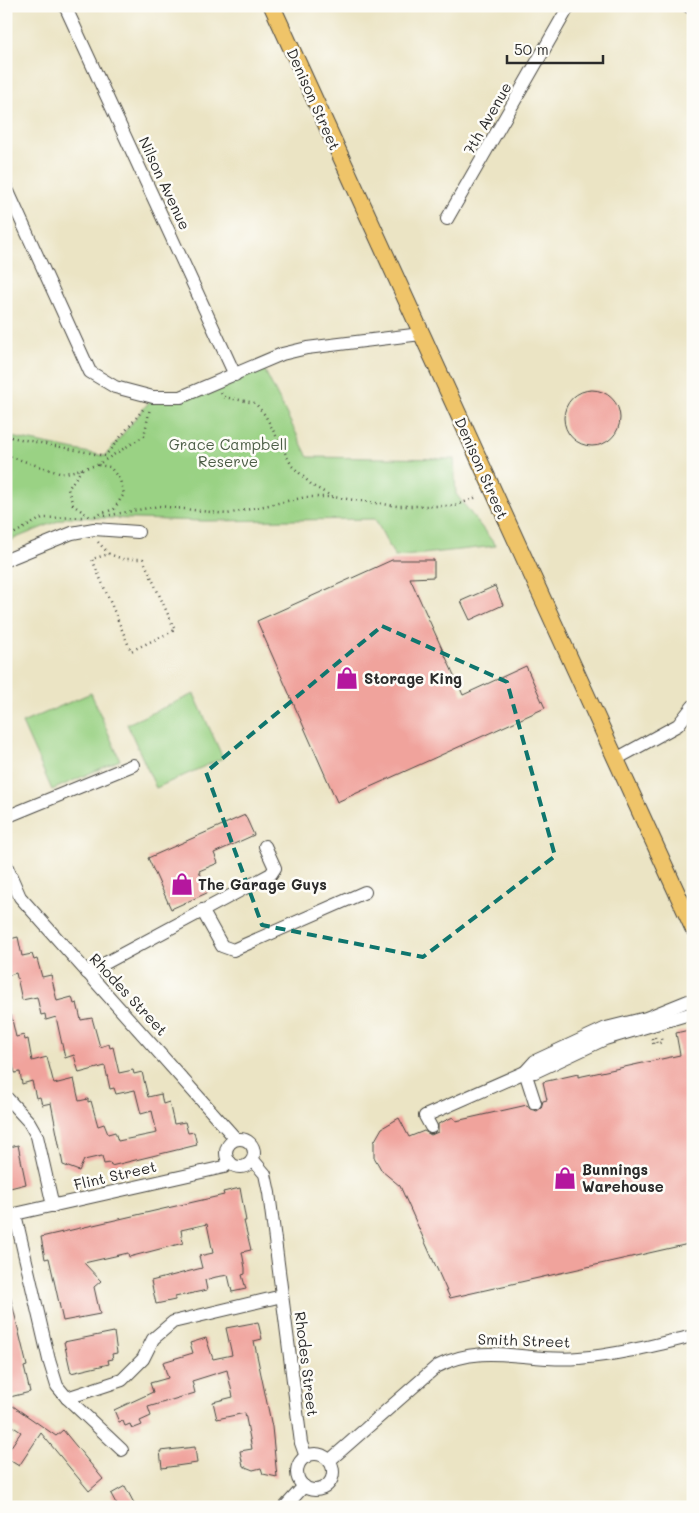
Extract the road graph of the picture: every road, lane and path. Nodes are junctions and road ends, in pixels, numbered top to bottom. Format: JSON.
{"nodes":[{"id":1,"x":65,"y":6,"type":"edge"},
{"id":2,"x":272,"y":6,"type":"edge"},
{"id":3,"x":569,"y":6,"type":"edge"},
{"id":4,"x":688,"y":6,"type":"edge"},
{"id":5,"x":693,"y":9,"type":"edge"},
{"id":6,"x":6,"y":187,"type":"edge"},
{"id":7,"x":448,"y":219,"type":"dead end"},
{"id":8,"x":421,"y":334,"type":"junction"},
{"id":9,"x":235,"y":375,"type":"junction"},
{"id":10,"x":214,"y":384,"type":"junction"},
{"id":11,"x":153,"y":397,"type":"junction"},
{"id":12,"x":6,"y":436,"type":"edge"},
{"id":13,"x":6,"y":455,"type":"edge"},
{"id":14,"x":97,"y":465,"type":"junction"},
{"id":15,"x":82,"y":468,"type":"junction"},
{"id":16,"x":333,"y":497,"type":"junction"},
{"id":17,"x":477,"y":497,"type":"dead end"},
{"id":18,"x":92,"y":523,"type":"junction"},
{"id":19,"x":138,"y":532,"type":"dead end"},
{"id":20,"x":6,"y":538,"type":"edge"},
{"id":21,"x":109,"y":554,"type":"junction"},
{"id":22,"x":6,"y":560,"type":"edge"},
{"id":23,"x":693,"y":706,"type":"edge"},
{"id":24,"x":616,"y":759,"type":"junction"},
{"id":25,"x":133,"y":765,"type":"dead end"},
{"id":26,"x":6,"y":817,"type":"edge"},
{"id":27,"x":265,"y":846,"type":"dead end"},
{"id":28,"x":6,"y":866,"type":"edge"},
{"id":29,"x":365,"y":892,"type":"dead end"},
{"id":30,"x":202,"y":910,"type":"junction"},
{"id":31,"x":693,"y":928,"type":"edge"},
{"id":32,"x":87,"y":973,"type":"junction"},
{"id":33,"x":693,"y":998,"type":"edge"},
{"id":34,"x":693,"y":1013,"type":"edge"},
{"id":35,"x":657,"y":1044,"type":"dead end"},
{"id":36,"x":654,"y":1047,"type":"dead end"},
{"id":37,"x":525,"y":1072,"type":"junction"},
{"id":38,"x":6,"y":1097,"type":"edge"},
{"id":39,"x":535,"y":1103,"type":"dead end"},
{"id":40,"x":431,"y":1128,"type":"dead end"},
{"id":41,"x":236,"y":1139,"type":"junction"},
{"id":42,"x":253,"y":1160,"type":"junction"},
{"id":43,"x":230,"y":1162,"type":"junction"},
{"id":44,"x":53,"y":1206,"type":"junction"},
{"id":45,"x":11,"y":1215,"type":"edge"},
{"id":46,"x":282,"y":1296,"type":"junction"},
{"id":47,"x":693,"y":1336,"type":"edge"},
{"id":48,"x":67,"y":1398,"type":"junction"},
{"id":49,"x":122,"y":1450,"type":"dead end"},
{"id":50,"x":306,"y":1457,"type":"junction"},
{"id":51,"x":329,"y":1461,"type":"junction"},
{"id":52,"x":304,"y":1486,"type":"junction"},
{"id":53,"x":284,"y":1507,"type":"edge"}],
"edges":[{"from":1,"to":9,"type":"street","name":"Nilson Avenue"},
{"from":2,"to":8,"type":"main road","name":"Denison Street"},
{"from":3,"to":7,"type":"street","name":"7th Avenue"},
{"from":4,"to":5,"type":"street"},
{"from":6,"to":11,"type":"street"},
{"from":8,"to":9,"type":"street"},
{"from":8,"to":24,"type":"main road","name":"Denison Street"},
{"from":9,"to":10,"type":"street"},
{"from":10,"to":11,"type":"street"},
{"from":10,"to":16,"type":"path"},
{"from":11,"to":12,"type":"path"},
{"from":11,"to":14,"type":"path"},
{"from":13,"to":15,"type":"path"},
{"from":14,"to":15,"type":"path"},
{"from":14,"to":18,"type":"path"},
{"from":15,"to":18,"type":"path"},
{"from":16,"to":17,"type":"path"},
{"from":16,"to":18,"type":"path"},
{"from":18,"to":19,"type":"street"},
{"from":18,"to":20,"type":"path"},
{"from":18,"to":21,"type":"path"},
{"from":18,"to":22,"type":"street"},
{"from":21,"to":21,"type":"path"},
{"from":23,"to":24,"type":"street"},
{"from":24,"to":31,"type":"main road","name":"Denison Street"},
{"from":25,"to":26,"type":"street"},
{"from":27,"to":30,"type":"street"},
{"from":28,"to":32,"type":"street","name":"Rhodes Street"},
{"from":29,"to":30,"type":"street"},
{"from":30,"to":32,"type":"street"},
{"from":32,"to":41,"type":"street","name":"Rhodes Street"},
{"from":33,"to":37,"type":"street"},
{"from":34,"to":37,"type":"street"},
{"from":35,"to":36,"type":"path"},
{"from":37,"to":39,"type":"street"},
{"from":37,"to":40,"type":"street"},
{"from":38,"to":44,"type":"street"},
{"from":41,"to":42,"type":"street"},
{"from":41,"to":43,"type":"street"},
{"from":42,"to":43,"type":"street"},
{"from":42,"to":46,"type":"street","name":"Rhodes Street"},
{"from":43,"to":44,"type":"street","name":"Flint Street"},
{"from":44,"to":45,"type":"street","name":"Flint Street"},
{"from":45,"to":48,"type":"street"},
{"from":46,"to":48,"type":"street"},
{"from":46,"to":50,"type":"street","name":"Rhodes Street"},
{"from":47,"to":51,"type":"street","name":"Smith Street"},
{"from":48,"to":49,"type":"street"},
{"from":50,"to":51,"type":"street"},
{"from":50,"to":52,"type":"street"},
{"from":51,"to":52,"type":"street"},
{"from":52,"to":53,"type":"street"}]}
